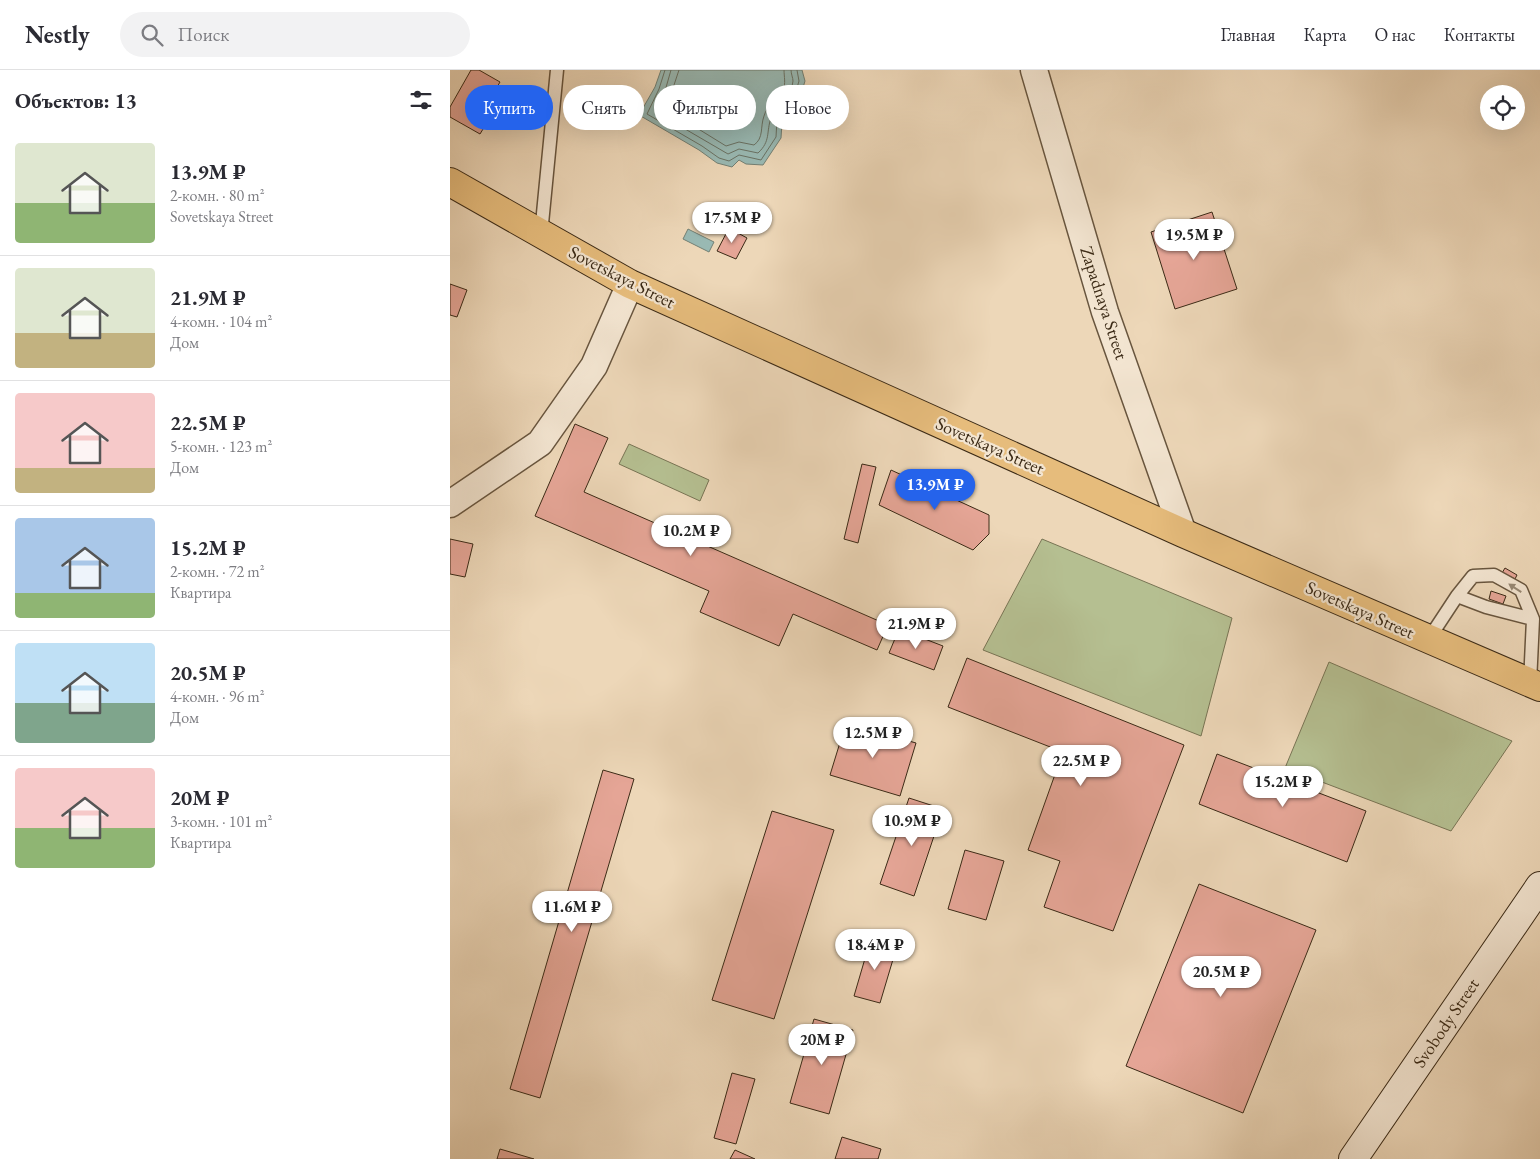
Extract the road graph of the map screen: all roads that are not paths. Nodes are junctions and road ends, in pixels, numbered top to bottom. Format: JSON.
{"nodes":[{"id":1,"x":557,"y":70,"type":"edge"},
{"id":2,"x":1034,"y":70,"type":"edge"},
{"id":3,"x":450,"y":182,"type":"edge"},
{"id":4,"x":541,"y":234,"type":"junction"},
{"id":5,"x":630,"y":284,"type":"junction"},
{"id":6,"x":450,"y":504,"type":"edge"},
{"id":7,"x":1184,"y":533,"type":"junction"},
{"id":8,"x":1456,"y":596,"type":"junction"},
{"id":9,"x":1533,"y":619,"type":"junction"},
{"id":10,"x":1428,"y":640,"type":"junction"},
{"id":11,"x":1535,"y":685,"type":"edge"},
{"id":12,"x":1540,"y":886,"type":"edge"},
{"id":13,"x":1353,"y":1159,"type":"edge"}],
"edges":[{"from":1,"to":4,"type":"lane"},
{"from":2,"to":7,"type":"street","name":"Zapadnaya Street"},
{"from":3,"to":4,"type":"highway","name":"Sovetskaya Street"},
{"from":4,"to":5,"type":"highway","name":"Sovetskaya Street"},
{"from":5,"to":6,"type":"street"},
{"from":5,"to":7,"type":"highway","name":"Sovetskaya Street"},
{"from":7,"to":10,"type":"highway","name":"Sovetskaya Street"},
{"from":8,"to":9,"type":"lane"},
{"from":9,"to":8,"type":"lane","one_way":true},
{"from":8,"to":10,"type":"lane"},
{"from":9,"to":11,"type":"lane"},
{"from":10,"to":11,"type":"highway","name":"Sovetskaya Street"},
{"from":12,"to":13,"type":"street","name":"Svobody Street"}]}
